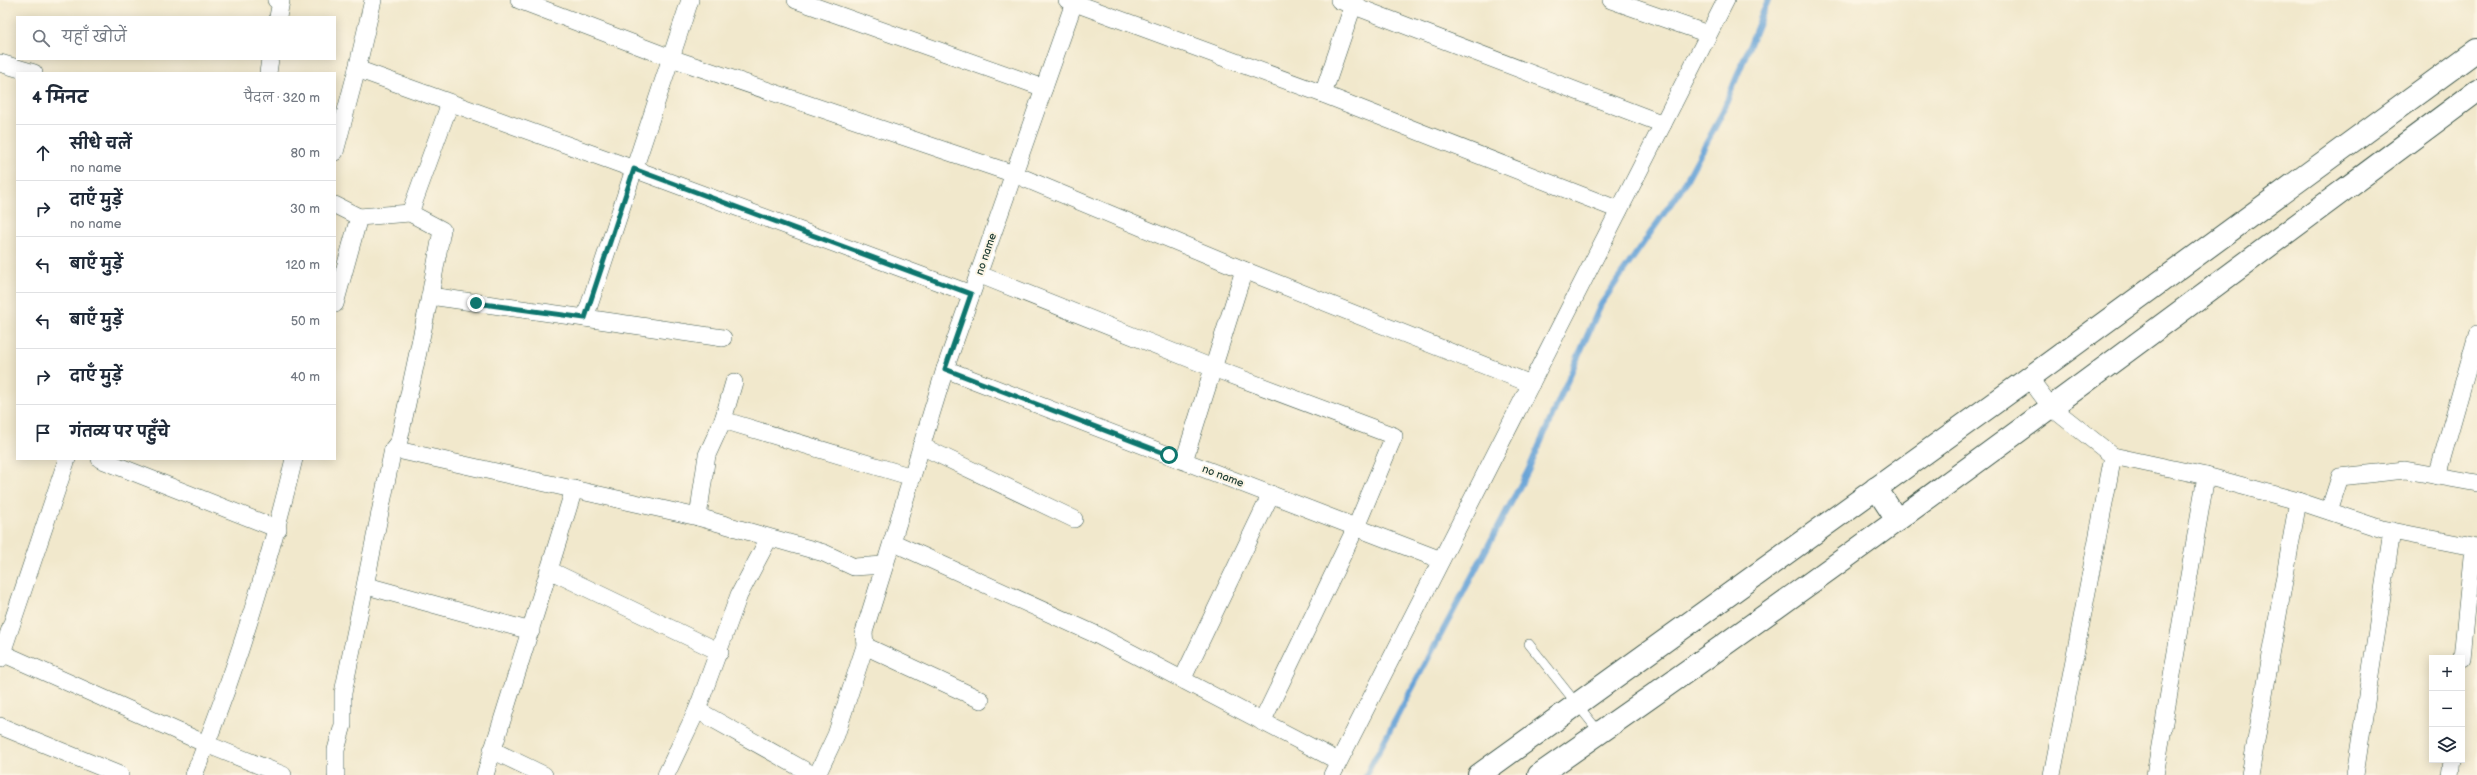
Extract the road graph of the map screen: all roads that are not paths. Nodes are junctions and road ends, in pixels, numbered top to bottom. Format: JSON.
{"nodes":[{"id":1,"x":373,"y":0,"type":"edge"},
{"id":2,"x":519,"y":0,"type":"edge"},
{"id":3,"x":690,"y":0,"type":"edge"},
{"id":4,"x":796,"y":0,"type":"edge"},
{"id":5,"x":1612,"y":0,"type":"edge"},
{"id":6,"x":1726,"y":0,"type":"edge"},
{"id":7,"x":1072,"y":1,"type":"edge"},
{"id":8,"x":1349,"y":2,"type":"edge"},
{"id":9,"x":1708,"y":34,"type":"junction"},
{"id":10,"x":2477,"y":50,"type":"edge"},
{"id":11,"x":671,"y":58,"type":"junction"},
{"id":12,"x":270,"y":60,"type":"edge"},
{"id":13,"x":0,"y":63,"type":"edge"},
{"id":14,"x":357,"y":69,"type":"junction"},
{"id":15,"x":31,"y":72,"type":"edge"},
{"id":16,"x":268,"y":72,"type":"edge"},
{"id":17,"x":1044,"y":88,"type":"junction"},
{"id":18,"x":2477,"y":91,"type":"edge"},
{"id":19,"x":1323,"y":94,"type":"junction"},
{"id":20,"x":450,"y":103,"type":"junction"},
{"id":21,"x":1663,"y":124,"type":"junction"},
{"id":22,"x":336,"y":148,"type":"edge"},
{"id":23,"x":634,"y":169,"type":"junction"},
{"id":24,"x":1014,"y":174,"type":"junction"},
{"id":25,"x":336,"y":206,"type":"edge"},
{"id":26,"x":1619,"y":210,"type":"junction"},
{"id":27,"x":410,"y":213,"type":"junction"},
{"id":28,"x":359,"y":217,"type":"junction"},
{"id":29,"x":1244,"y":270,"type":"junction"},
{"id":30,"x":978,"y":274,"type":"junction"},
{"id":31,"x":971,"y":294,"type":"junction"},
{"id":32,"x":430,"y":296,"type":"junction"},
{"id":33,"x":336,"y":300,"type":"edge"},
{"id":34,"x":585,"y":318,"type":"junction"},
{"id":35,"x":2477,"y":335,"type":"edge"},
{"id":36,"x":723,"y":338,"type":"dead end"},
{"id":37,"x":1213,"y":368,"type":"junction"},
{"id":38,"x":945,"y":369,"type":"junction"},
{"id":39,"x":2029,"y":378,"type":"junction"},
{"id":40,"x":734,"y":382,"type":"dead end"},
{"id":41,"x":1531,"y":384,"type":"junction"},
{"id":42,"x":2052,"y":408,"type":"junction"},
{"id":43,"x":723,"y":420,"type":"junction"},
{"id":44,"x":921,"y":446,"type":"junction"},
{"id":45,"x":393,"y":449,"type":"junction"},
{"id":46,"x":2113,"y":456,"type":"junction"},
{"id":47,"x":67,"y":460,"type":"edge"},
{"id":48,"x":103,"y":460,"type":"edge"},
{"id":49,"x":294,"y":460,"type":"edge"},
{"id":50,"x":1184,"y":461,"type":"junction"},
{"id":51,"x":2206,"y":476,"type":"junction"},
{"id":52,"x":2437,"y":476,"type":"junction"},
{"id":53,"x":912,"y":477,"type":"junction"},
{"id":54,"x":2477,"y":483,"type":"edge"},
{"id":55,"x":1876,"y":488,"type":"junction"},
{"id":56,"x":574,"y":489,"type":"junction"},
{"id":57,"x":1271,"y":494,"type":"junction"},
{"id":58,"x":2298,"y":501,"type":"junction"},
{"id":59,"x":2329,"y":511,"type":"junction"},
{"id":60,"x":698,"y":517,"type":"junction"},
{"id":61,"x":1074,"y":519,"type":"dead end"},
{"id":62,"x":1897,"y":520,"type":"junction"},
{"id":63,"x":1356,"y":527,"type":"junction"},
{"id":64,"x":278,"y":528,"type":"junction"},
{"id":65,"x":2392,"y":531,"type":"junction"},
{"id":66,"x":768,"y":538,"type":"junction"},
{"id":67,"x":892,"y":542,"type":"junction"},
{"id":68,"x":1441,"y":560,"type":"junction"},
{"id":69,"x":884,"y":565,"type":"junction"},
{"id":70,"x":550,"y":570,"type":"junction"},
{"id":71,"x":367,"y":586,"type":"junction"},
{"id":72,"x":2473,"y":594,"type":"edge"},
{"id":73,"x":531,"y":630,"type":"junction"},
{"id":74,"x":1529,"y":644,"type":"dead end"},
{"id":75,"x":865,"y":646,"type":"junction"},
{"id":76,"x":720,"y":652,"type":"junction"},
{"id":77,"x":2463,"y":655,"type":"edge"},
{"id":78,"x":1,"y":656,"type":"edge"},
{"id":79,"x":1182,"y":680,"type":"junction"},
{"id":80,"x":981,"y":700,"type":"dead end"},
{"id":81,"x":1577,"y":704,"type":"junction"},
{"id":82,"x":698,"y":710,"type":"junction"},
{"id":83,"x":1262,"y":722,"type":"junction"},
{"id":84,"x":0,"y":726,"type":"edge"},
{"id":85,"x":1600,"y":733,"type":"junction"},
{"id":86,"x":206,"y":744,"type":"junction"},
{"id":87,"x":492,"y":750,"type":"junction"},
{"id":88,"x":2452,"y":763,"type":"edge"},
{"id":89,"x":1335,"y":768,"type":"edge"},
{"id":90,"x":101,"y":771,"type":"edge"},
{"id":91,"x":120,"y":775,"type":"edge"},
{"id":92,"x":194,"y":775,"type":"edge"},
{"id":93,"x":283,"y":775,"type":"edge"},
{"id":94,"x":336,"y":775,"type":"edge"},
{"id":95,"x":485,"y":775,"type":"edge"},
{"id":96,"x":544,"y":775,"type":"edge"},
{"id":97,"x":666,"y":775,"type":"edge"},
{"id":98,"x":813,"y":775,"type":"edge"},
{"id":99,"x":817,"y":775,"type":"edge"},
{"id":100,"x":1479,"y":775,"type":"edge"},
{"id":101,"x":1539,"y":775,"type":"edge"},
{"id":102,"x":2052,"y":775,"type":"edge"},
{"id":103,"x":2155,"y":775,"type":"edge"},
{"id":104,"x":2250,"y":775,"type":"edge"},
{"id":105,"x":2354,"y":775,"type":"edge"},
{"id":106,"x":2450,"y":775,"type":"edge"}],
"edges":[{"from":1,"to":14,"type":"street"},
{"from":2,"to":11,"type":"street"},
{"from":3,"to":11,"type":"street"},
{"from":4,"to":17,"type":"street"},
{"from":5,"to":9,"type":"street"},
{"from":6,"to":9,"type":"street"},
{"from":7,"to":17,"type":"street","name":"no name"},
{"from":7,"to":19,"type":"street"},
{"from":8,"to":19,"type":"street"},
{"from":8,"to":21,"type":"street"},
{"from":9,"to":21,"type":"street"},
{"from":10,"to":39,"type":"main road"},
{"from":11,"to":23,"type":"street"},
{"from":11,"to":24,"type":"street"},
{"from":12,"to":16,"type":"street"},
{"from":13,"to":15,"type":"street"},
{"from":14,"to":20,"type":"street"},
{"from":14,"to":22,"type":"street"},
{"from":17,"to":24,"type":"street","name":"no name"},
{"from":18,"to":42,"type":"main road"},
{"from":19,"to":26,"type":"street"},
{"from":20,"to":23,"type":"street"},
{"from":20,"to":27,"type":"street"},
{"from":21,"to":26,"type":"street"},
{"from":23,"to":31,"type":"street"},
{"from":23,"to":34,"type":"street"},
{"from":24,"to":29,"type":"street"},
{"from":24,"to":30,"type":"street","name":"no name"},
{"from":25,"to":28,"type":"street"},
{"from":26,"to":41,"type":"street"},
{"from":27,"to":28,"type":"street"},
{"from":27,"to":32,"type":"street"},
{"from":28,"to":33,"type":"street"},
{"from":29,"to":37,"type":"street"},
{"from":29,"to":41,"type":"street"},
{"from":30,"to":31,"type":"street","name":"no name"},
{"from":30,"to":37,"type":"street"},
{"from":31,"to":38,"type":"street","name":"no name"},
{"from":32,"to":34,"type":"street"},
{"from":32,"to":45,"type":"street"},
{"from":34,"to":36,"type":"street"},
{"from":35,"to":52,"type":"street"},
{"from":37,"to":50,"type":"street"},
{"from":37,"to":63,"type":"street"},
{"from":38,"to":44,"type":"street"},
{"from":38,"to":50,"type":"street","name":"no name"},
{"from":39,"to":42,"type":"street"},
{"from":39,"to":55,"type":"main road"},
{"from":40,"to":43,"type":"street"},
{"from":41,"to":68,"type":"street"},
{"from":42,"to":46,"type":"street"},
{"from":42,"to":62,"type":"main road"},
{"from":43,"to":53,"type":"street"},
{"from":43,"to":60,"type":"street"},
{"from":44,"to":53,"type":"street"},
{"from":44,"to":61,"type":"street"},
{"from":45,"to":56,"type":"street"},
{"from":45,"to":71,"type":"street"},
{"from":46,"to":51,"type":"street"},
{"from":46,"to":102,"type":"street"},
{"from":47,"to":78,"type":"street"},
{"from":48,"to":64,"type":"street"},
{"from":49,"to":64,"type":"street"},
{"from":50,"to":57,"type":"street","name":"no name"},
{"from":51,"to":58,"type":"street"},
{"from":51,"to":103,"type":"street"},
{"from":52,"to":54,"type":"street"},
{"from":52,"to":59,"type":"street"},
{"from":53,"to":67,"type":"street"},
{"from":55,"to":62,"type":"main road"},
{"from":55,"to":81,"type":"main road"},
{"from":56,"to":60,"type":"street"},
{"from":56,"to":70,"type":"street"},
{"from":57,"to":63,"type":"street","name":"no name"},
{"from":57,"to":79,"type":"street"},
{"from":58,"to":59,"type":"street"},
{"from":58,"to":104,"type":"street"},
{"from":59,"to":65,"type":"street"},
{"from":60,"to":66,"type":"street"},
{"from":62,"to":85,"type":"main road"},
{"from":63,"to":68,"type":"street","name":"no name"},
{"from":63,"to":83,"type":"street"},
{"from":64,"to":86,"type":"street"},
{"from":65,"to":72,"type":"street"},
{"from":65,"to":105,"type":"street"},
{"from":66,"to":69,"type":"street"},
{"from":66,"to":76,"type":"street"},
{"from":67,"to":69,"type":"street"},
{"from":67,"to":79,"type":"street"},
{"from":68,"to":89,"type":"street"},
{"from":69,"to":75,"type":"street"},
{"from":70,"to":73,"type":"street"},
{"from":70,"to":76,"type":"street"},
{"from":71,"to":73,"type":"street"},
{"from":71,"to":94,"type":"street"},
{"from":72,"to":77,"type":"street"},
{"from":73,"to":87,"type":"street"},
{"from":74,"to":81,"type":"lane"},
{"from":75,"to":80,"type":"street"},
{"from":75,"to":99,"type":"street"},
{"from":76,"to":82,"type":"street"},
{"from":78,"to":86,"type":"street"},
{"from":79,"to":83,"type":"street"},
{"from":81,"to":85,"type":"lane"},
{"from":81,"to":100,"type":"main road"},
{"from":82,"to":97,"type":"street"},
{"from":82,"to":98,"type":"street"},
{"from":83,"to":89,"type":"street"},
{"from":84,"to":90,"type":"street"},
{"from":85,"to":101,"type":"main road"},
{"from":86,"to":92,"type":"street"},
{"from":86,"to":93,"type":"street"},
{"from":87,"to":95,"type":"street"},
{"from":87,"to":96,"type":"street"},
{"from":88,"to":106,"type":"street"},
{"from":90,"to":91,"type":"street"}]}
